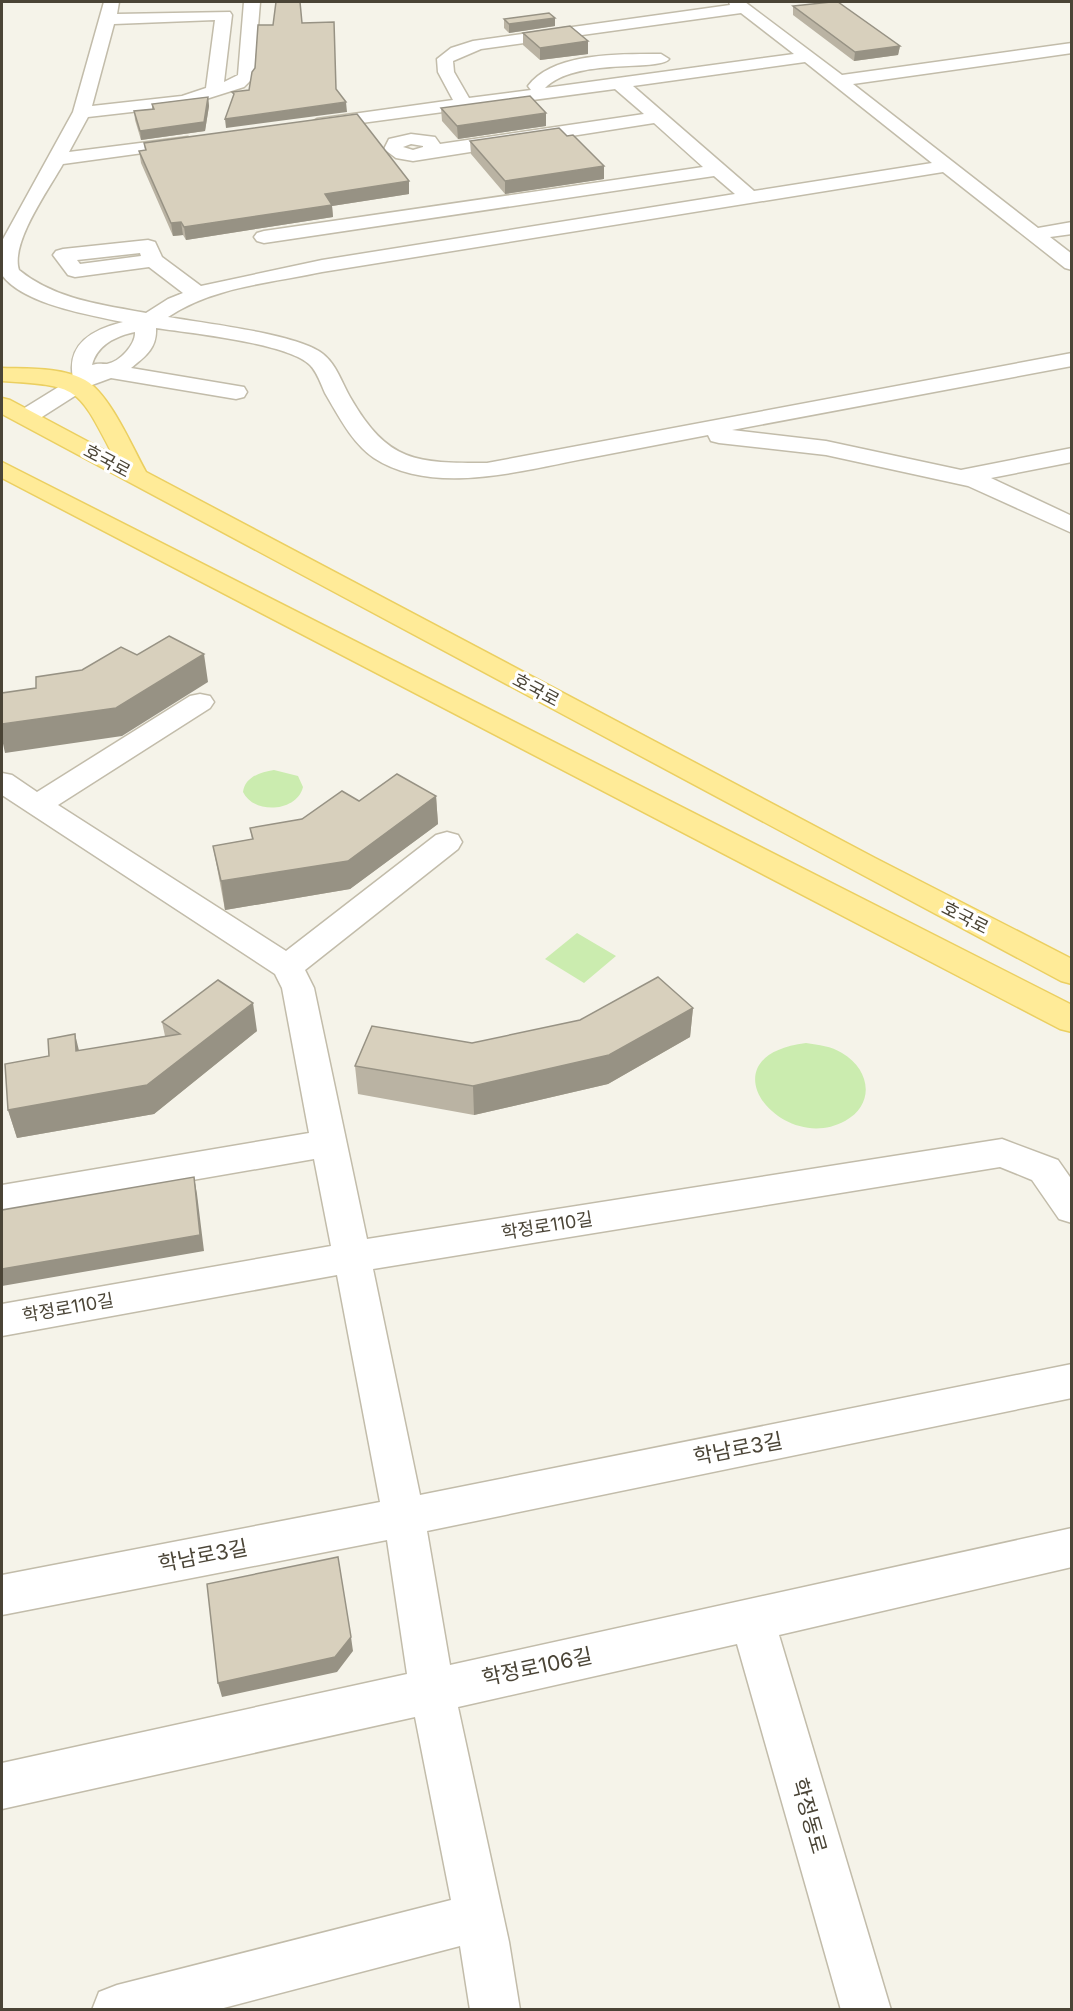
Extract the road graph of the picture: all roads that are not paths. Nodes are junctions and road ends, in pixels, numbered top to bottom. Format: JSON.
{"nodes":[{"id":1,"x":740,"y":5,"type":"edge"},
{"id":2,"x":110,"y":10,"type":"edge"},
{"id":3,"x":224,"y":15,"type":"junction"},
{"id":4,"x":251,"y":15,"type":"edge"},
{"id":5,"x":1071,"y":48,"type":"edge"},
{"id":6,"x":808,"y":57,"type":"junction"},
{"id":7,"x":709,"y":71,"type":"junction"},
{"id":8,"x":837,"y":81,"type":"junction"},
{"id":9,"x":619,"y":83,"type":"junction"},
{"id":10,"x":214,"y":91,"type":"junction"},
{"id":11,"x":538,"y":94,"type":"junction"},
{"id":12,"x":465,"y":105,"type":"junction"},
{"id":13,"x":82,"y":112,"type":"junction"},
{"id":14,"x":392,"y":114,"type":"junction"},
{"id":15,"x":658,"y":117,"type":"junction"},
{"id":16,"x":301,"y":127,"type":"edge"},
{"id":17,"x":207,"y":139,"type":"edge"},
{"id":18,"x":56,"y":159,"type":"junction"},
{"id":19,"x":946,"y":166,"type":"junction"},
{"id":20,"x":718,"y":170,"type":"junction"},
{"id":21,"x":749,"y":197,"type":"junction"},
{"id":22,"x":1071,"y":228,"type":"edge"},
{"id":23,"x":1034,"y":234,"type":"junction"},
{"id":24,"x":264,"y":237,"type":"edge"},
{"id":25,"x":153,"y":260,"type":"dead end"},
{"id":26,"x":1071,"y":264,"type":"edge"},
{"id":27,"x":198,"y":294,"type":"junction"},
{"id":28,"x":148,"y":321,"type":"junction"},
{"id":29,"x":1071,"y":359,"type":"edge"},
{"id":30,"x":109,"y":370,"type":"junction"},
{"id":31,"x":2,"y":375,"type":"edge"},
{"id":32,"x":81,"y":376,"type":"junction"},
{"id":33,"x":236,"y":392,"type":"dead end"},
{"id":34,"x":2,"y":405,"type":"edge"},
{"id":35,"x":26,"y":417,"type":"junction"},
{"id":36,"x":2,"y":430,"type":"edge"},
{"id":37,"x":687,"y":432,"type":"junction"},
{"id":38,"x":1071,"y":455,"type":"edge"},
{"id":39,"x":2,"y":469,"type":"edge"},
{"id":40,"x":137,"y":477,"type":"junction"},
{"id":41,"x":959,"y":477,"type":"junction"},
{"id":42,"x":2,"y":492,"type":"edge"},
{"id":43,"x":88,"y":512,"type":"junction"},
{"id":44,"x":1071,"y":526,"type":"edge"},
{"id":45,"x":200,"y":702,"type":"dead end"},
{"id":46,"x":2,"y":782,"type":"edge"},
{"id":47,"x":37,"y":805,"type":"junction"},
{"id":48,"x":447,"y":842,"type":"dead end"},
{"id":49,"x":287,"y":967,"type":"junction"},
{"id":50,"x":1071,"y":973,"type":"edge"},
{"id":51,"x":1071,"y":1020,"type":"edge"},
{"id":52,"x":329,"y":1143,"type":"junction"},
{"id":53,"x":2,"y":1199,"type":"edge"},
{"id":54,"x":1071,"y":1209,"type":"edge"},
{"id":55,"x":352,"y":1257,"type":"junction"},
{"id":56,"x":2,"y":1320,"type":"edge"},
{"id":57,"x":1071,"y":1382,"type":"edge"},
{"id":58,"x":405,"y":1517,"type":"junction"},
{"id":59,"x":1071,"y":1547,"type":"edge"},
{"id":60,"x":2,"y":1594,"type":"edge"},
{"id":61,"x":753,"y":1622,"type":"junction"},
{"id":62,"x":432,"y":1689,"type":"junction"},
{"id":63,"x":2,"y":1786,"type":"edge"},
{"id":64,"x":479,"y":1917,"type":"junction"},
{"id":65,"x":117,"y":2010,"type":"edge"},
{"id":66,"x":495,"y":2010,"type":"edge"},
{"id":67,"x":866,"y":2010,"type":"edge"}],
"edges":[{"from":1,"to":6,"type":"street"},
{"from":1,"to":12,"type":"street"},
{"from":2,"to":3,"type":"street"},
{"from":2,"to":13,"type":"street"},
{"from":3,"to":4,"type":"street"},
{"from":3,"to":10,"type":"street"},
{"from":4,"to":10,"type":"street"},
{"from":5,"to":8,"type":"street"},
{"from":6,"to":7,"type":"street"},
{"from":6,"to":8,"type":"street"},
{"from":7,"to":9,"type":"street"},
{"from":7,"to":11,"type":"street"},
{"from":8,"to":19,"type":"street"},
{"from":9,"to":11,"type":"street"},
{"from":9,"to":15,"type":"street"},
{"from":10,"to":13,"type":"street"},
{"from":11,"to":12,"type":"street"},
{"from":12,"to":14,"type":"street"},
{"from":13,"to":18,"type":"street"},
{"from":14,"to":15,"type":"street"},
{"from":14,"to":16,"type":"street"},
{"from":15,"to":20,"type":"street"},
{"from":17,"to":18,"type":"street"},
{"from":18,"to":28,"type":"street"},
{"from":19,"to":21,"type":"street"},
{"from":19,"to":23,"type":"street"},
{"from":20,"to":21,"type":"street"},
{"from":20,"to":24,"type":"street"},
{"from":21,"to":27,"type":"street"},
{"from":22,"to":23,"type":"street"},
{"from":23,"to":26,"type":"street"},
{"from":25,"to":27,"type":"street"},
{"from":27,"to":28,"type":"street"},
{"from":28,"to":30,"type":"street"},
{"from":28,"to":32,"type":"street"},
{"from":28,"to":37,"type":"street"},
{"from":29,"to":37,"type":"street"},
{"from":30,"to":32,"type":"street"},
{"from":30,"to":33,"type":"street"},
{"from":31,"to":32,"type":"main road"},
{"from":32,"to":35,"type":"street"},
{"from":32,"to":40,"type":"main road"},
{"from":34,"to":35,"type":"main road","name":"호국로"},
{"from":35,"to":36,"type":"main road"},
{"from":35,"to":40,"type":"main road","name":"호국로"},
{"from":37,"to":41,"type":"street"},
{"from":38,"to":41,"type":"street"},
{"from":39,"to":43,"type":"main road"},
{"from":40,"to":50,"type":"main road","name":"호국로"},
{"from":41,"to":44,"type":"street"},
{"from":42,"to":43,"type":"main road"},
{"from":43,"to":51,"type":"main road"},
{"from":45,"to":47,"type":"street"},
{"from":46,"to":47,"type":"street"},
{"from":47,"to":49,"type":"street"},
{"from":48,"to":49,"type":"street"},
{"from":49,"to":52,"type":"street"},
{"from":52,"to":53,"type":"street"},
{"from":52,"to":55,"type":"street"},
{"from":54,"to":55,"type":"street","name":"학정로110길"},
{"from":55,"to":56,"type":"street","name":"학정로110길"},
{"from":55,"to":58,"type":"street"},
{"from":57,"to":58,"type":"street","name":"학남로3길"},
{"from":58,"to":60,"type":"street","name":"학남로3길"},
{"from":58,"to":62,"type":"street"},
{"from":59,"to":61,"type":"street","name":"학정로106길"},
{"from":61,"to":62,"type":"street","name":"학정로106길"},
{"from":61,"to":67,"type":"street","name":"학정동로"},
{"from":62,"to":63,"type":"street","name":"학정로106길"},
{"from":62,"to":64,"type":"street"},
{"from":64,"to":65,"type":"street"},
{"from":64,"to":66,"type":"street"}]}
